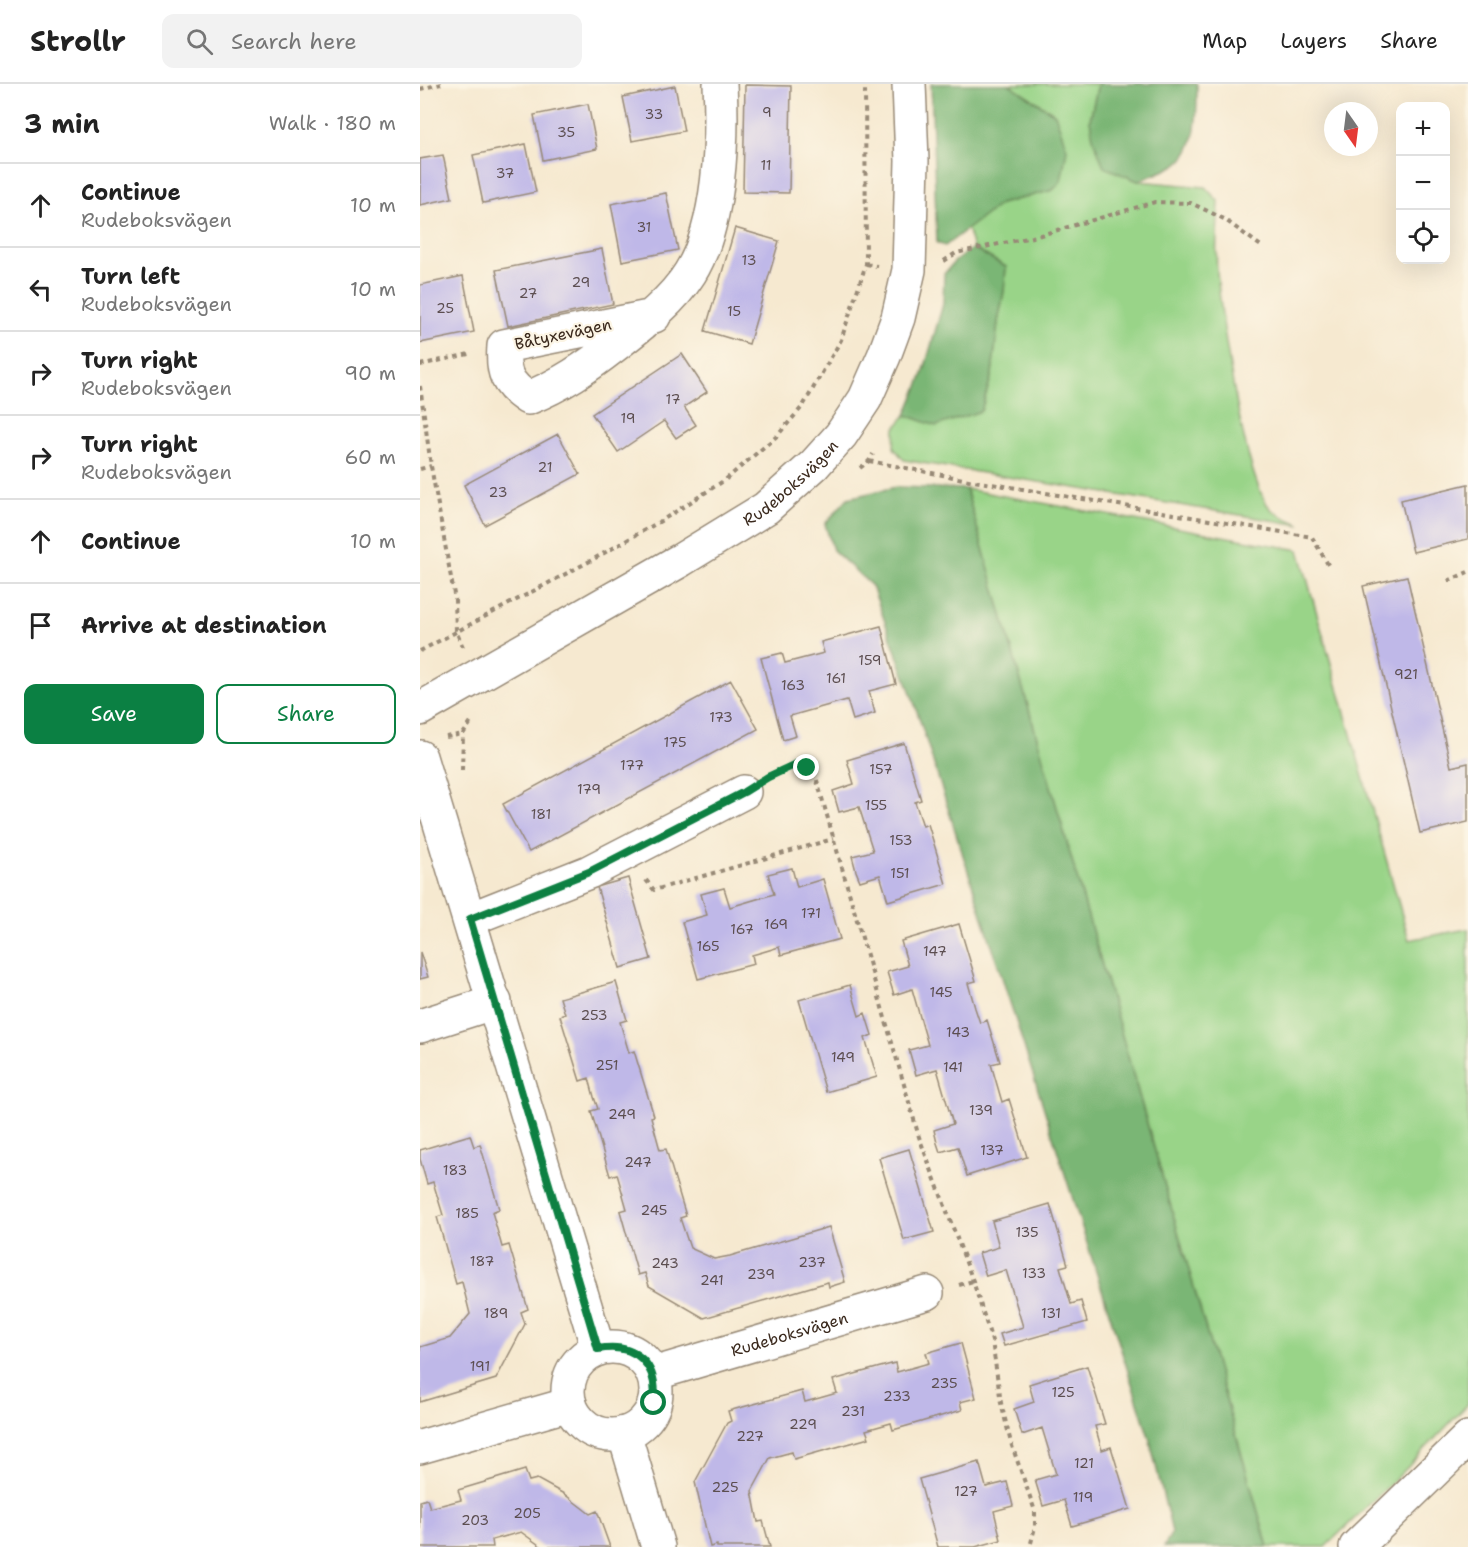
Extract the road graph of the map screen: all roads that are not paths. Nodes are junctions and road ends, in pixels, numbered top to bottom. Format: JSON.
{"nodes":[{"id":1,"x":720,"y":84,"type":"edge"},
{"id":2,"x":909,"y":84,"type":"edge"},
{"id":3,"x":654,"y":316,"type":"junction"},
{"id":4,"x":420,"y":709,"type":"edge"},
{"id":5,"x":420,"y":756,"type":"edge"},
{"id":6,"x":744,"y":792,"type":"road end"},
{"id":7,"x":431,"y":827,"type":"edge"},
{"id":8,"x":470,"y":919,"type":"junction"},
{"id":9,"x":495,"y":1002,"type":"junction"},
{"id":10,"x":420,"y":1026,"type":"edge"},
{"id":11,"x":927,"y":1293,"type":"dead end"},
{"id":12,"x":598,"y":1349,"type":"junction"},
{"id":13,"x":653,"y":1374,"type":"junction"},
{"id":14,"x":570,"y":1404,"type":"junction"},
{"id":15,"x":624,"y":1433,"type":"junction"},
{"id":16,"x":1468,"y":1438,"type":"edge"},
{"id":17,"x":420,"y":1447,"type":"edge"},
{"id":18,"x":658,"y":1547,"type":"edge"},
{"id":19,"x":1356,"y":1547,"type":"edge"}],
"edges":[{"from":1,"to":3,"type":"street","name":"Båtyxevägen"},
{"from":2,"to":4,"type":"street","name":"Rudeboksvägen"},
{"from":3,"to":3,"type":"street","name":"Båtyxevägen"},
{"from":5,"to":7,"type":"street"},
{"from":6,"to":8,"type":"street"},
{"from":7,"to":8,"type":"street"},
{"from":8,"to":9,"type":"street"},
{"from":9,"to":10,"type":"street"},
{"from":9,"to":12,"type":"street"},
{"from":11,"to":13,"type":"street","name":"Rudeboksvägen"},
{"from":12,"to":13,"type":"street"},
{"from":12,"to":14,"type":"street"},
{"from":13,"to":15,"type":"street"},
{"from":14,"to":15,"type":"street"},
{"from":14,"to":17,"type":"street"},
{"from":15,"to":18,"type":"street"},
{"from":16,"to":19,"type":"street"}]}
